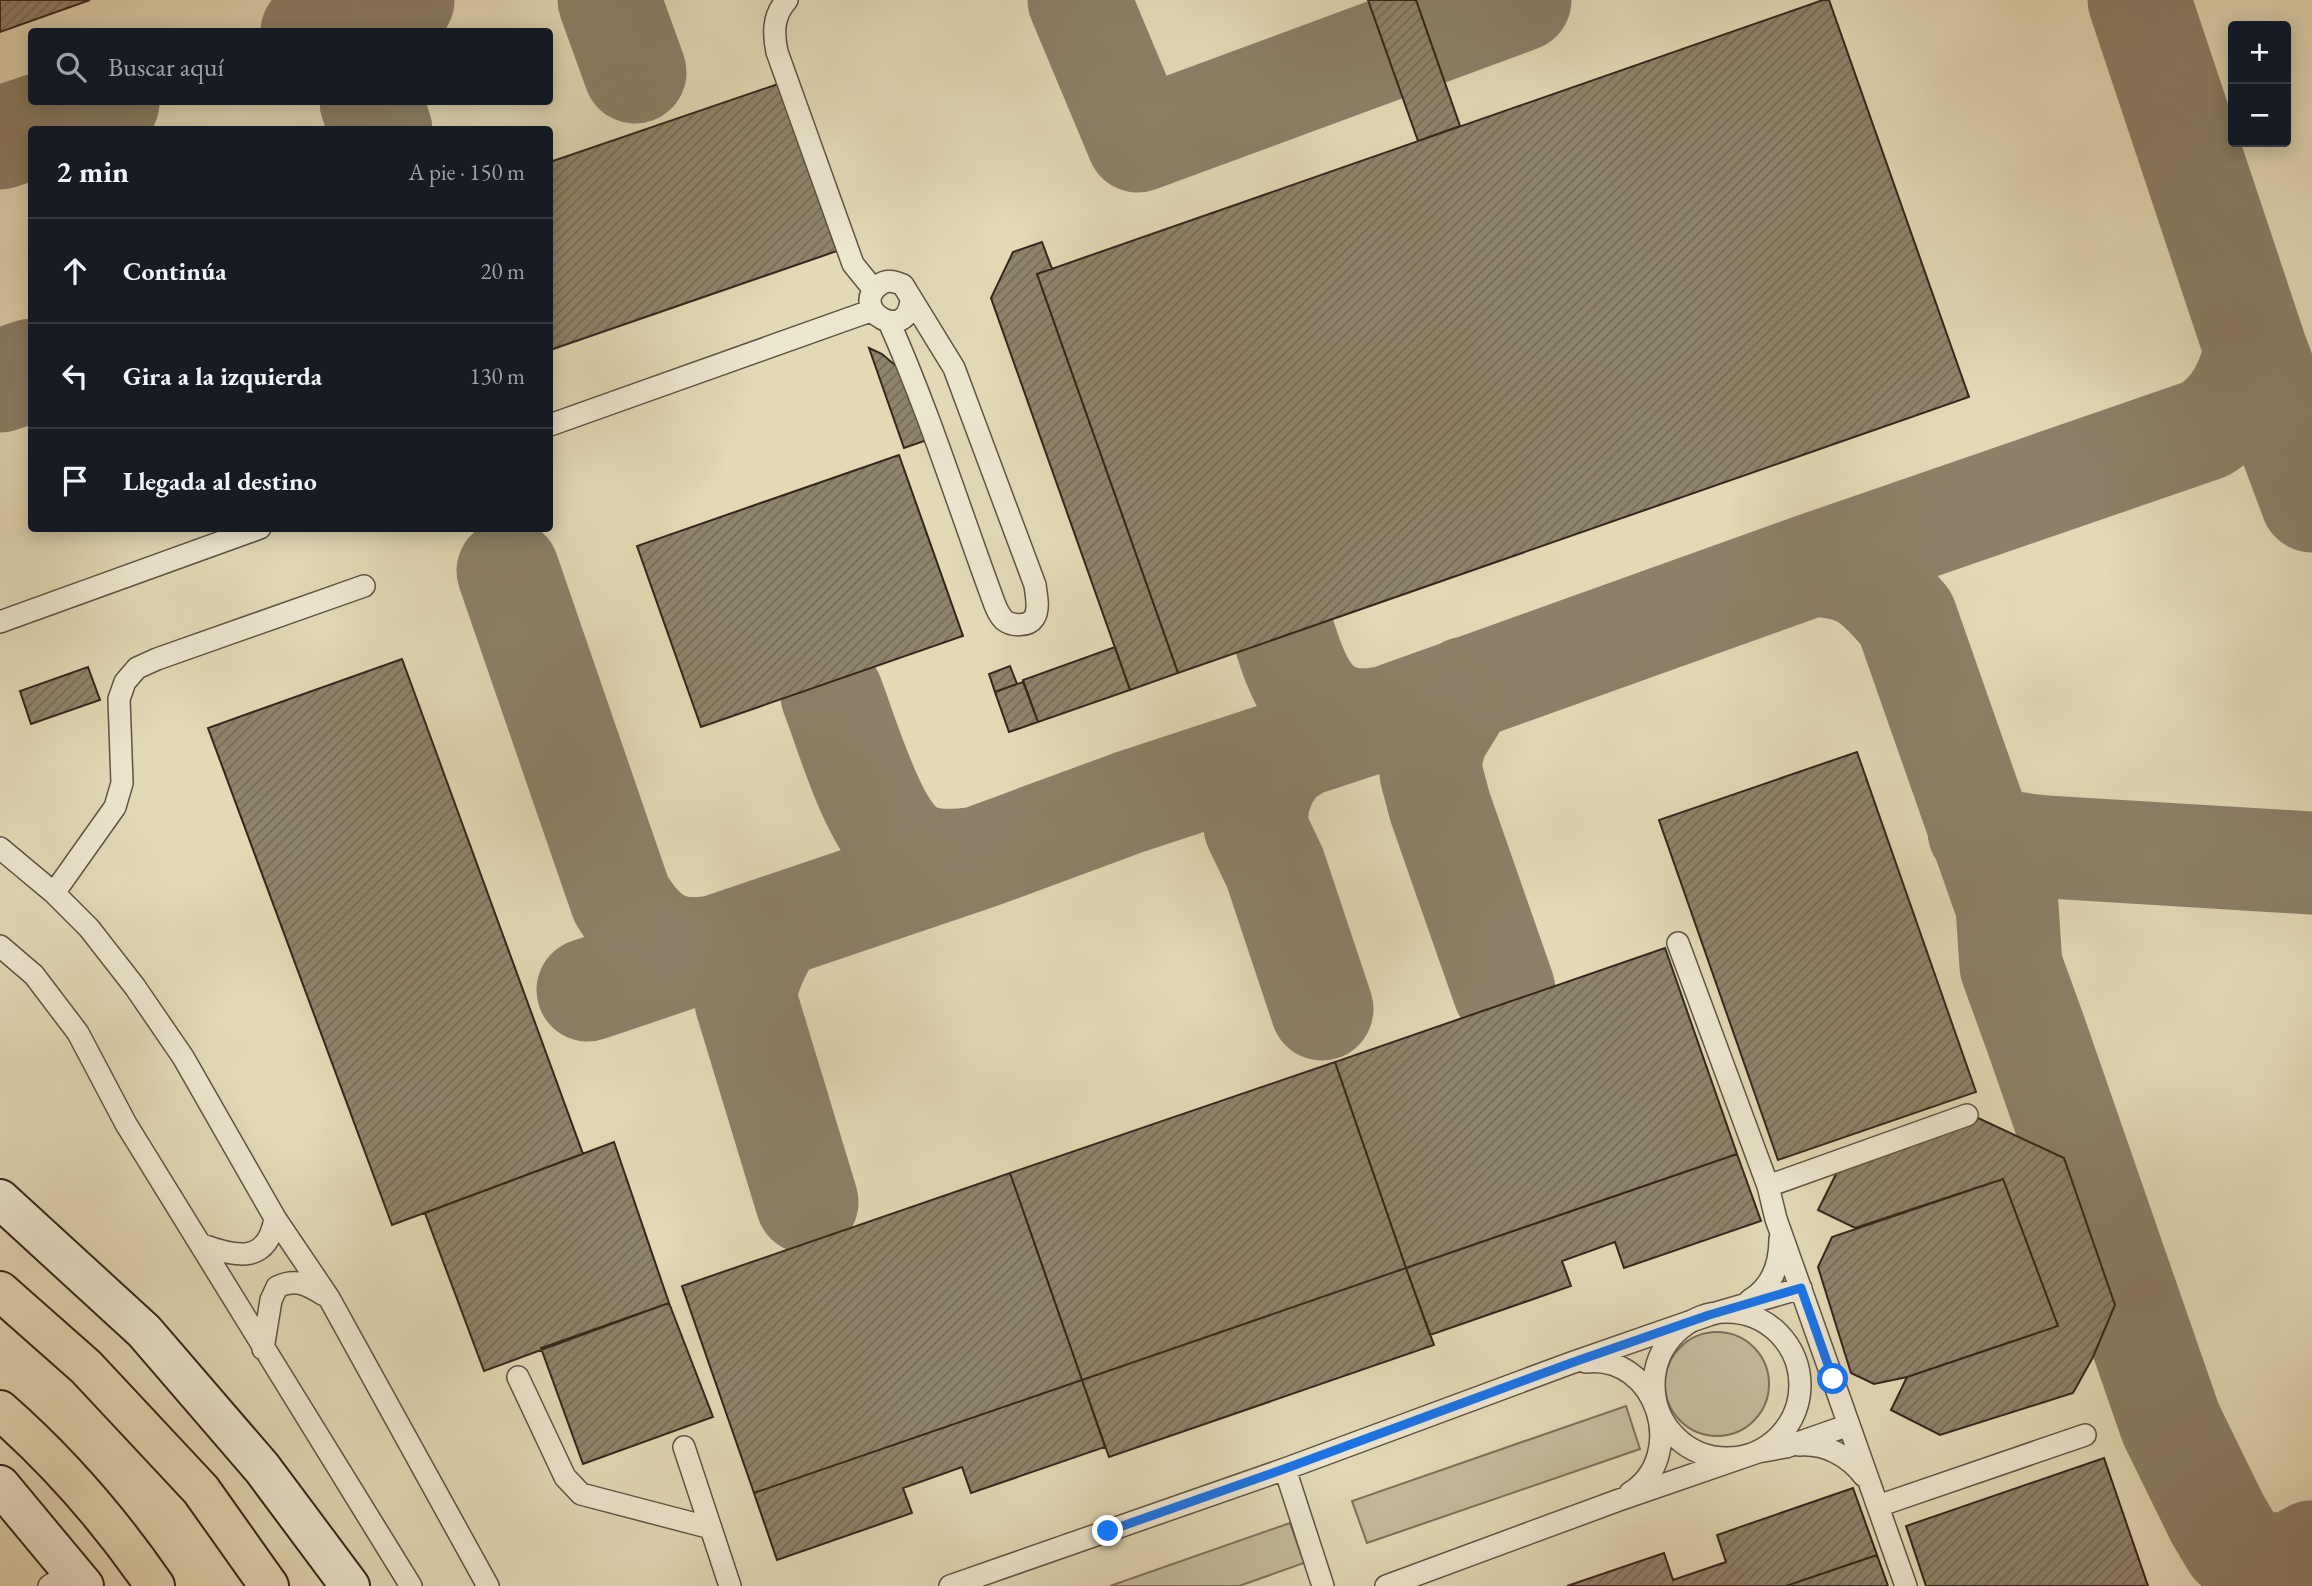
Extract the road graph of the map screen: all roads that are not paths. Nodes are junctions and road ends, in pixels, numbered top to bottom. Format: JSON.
{"nodes":[{"id":1,"x":787,"y":0,"type":"edge"},
{"id":2,"x":911,"y":299,"type":"junction"},
{"id":3,"x":879,"y":307,"type":"junction"},
{"id":4,"x":553,"y":424,"type":"edge"},
{"id":5,"x":249,"y":532,"type":"edge"},
{"id":6,"x":364,"y":586,"type":"dead end"},
{"id":7,"x":0,"y":622,"type":"edge"},
{"id":8,"x":0,"y":848,"type":"edge"},
{"id":9,"x":54,"y":893,"type":"junction"},
{"id":10,"x":1678,"y":943,"type":"dead end"},
{"id":11,"x":0,"y":946,"type":"edge"},
{"id":12,"x":1967,"y":1115,"type":"dead end"},
{"id":13,"x":1768,"y":1186,"type":"junction"},
{"id":14,"x":0,"y":1199,"type":"edge"},
{"id":15,"x":275,"y":1218,"type":"junction"},
{"id":16,"x":1776,"y":1219,"type":"junction"},
{"id":17,"x":203,"y":1245,"type":"junction"},
{"id":18,"x":1801,"y":1288,"type":"junction"},
{"id":19,"x":0,"y":1291,"type":"edge"},
{"id":20,"x":328,"y":1298,"type":"junction"},
{"id":21,"x":1739,"y":1307,"type":"junction"},
{"id":22,"x":1709,"y":1315,"type":"junction"},
{"id":23,"x":264,"y":1349,"type":"junction"},
{"id":24,"x":1571,"y":1363,"type":"junction"},
{"id":25,"x":518,"y":1377,"type":"dead end"},
{"id":26,"x":1658,"y":1409,"type":"junction"},
{"id":27,"x":0,"y":1410,"type":"edge"},
{"id":28,"x":1849,"y":1424,"type":"junction"},
{"id":29,"x":2085,"y":1435,"type":"dead end"},
{"id":30,"x":684,"y":1447,"type":"dead end"},
{"id":31,"x":1786,"y":1447,"type":"junction"},
{"id":32,"x":1758,"y":1452,"type":"junction"},
{"id":33,"x":1284,"y":1469,"type":"junction"},
{"id":34,"x":0,"y":1485,"type":"edge"},
{"id":35,"x":1619,"y":1500,"type":"junction"},
{"id":36,"x":1876,"y":1500,"type":"junction"},
{"id":37,"x":711,"y":1528,"type":"junction"},
{"id":38,"x":68,"y":1581,"type":"edge"},
{"id":39,"x":954,"y":1585,"type":"edge"},
{"id":40,"x":155,"y":1586,"type":"edge"},
{"id":41,"x":269,"y":1586,"type":"edge"},
{"id":42,"x":350,"y":1586,"type":"edge"},
{"id":43,"x":411,"y":1586,"type":"edge"},
{"id":44,"x":488,"y":1586,"type":"edge"},
{"id":45,"x":730,"y":1586,"type":"edge"},
{"id":46,"x":1323,"y":1586,"type":"edge"},
{"id":47,"x":1386,"y":1586,"type":"edge"},
{"id":48,"x":1906,"y":1586,"type":"edge"}],
"edges":[{"from":1,"to":3,"type":"lane"},
{"from":2,"to":3,"type":"lane"},
{"from":2,"to":3,"type":"lane"},
{"from":2,"to":3,"type":"lane"},
{"from":3,"to":4,"type":"lane"},
{"from":5,"to":7,"type":"lane"},
{"from":6,"to":9,"type":"lane"},
{"from":8,"to":9,"type":"lane"},
{"from":9,"to":15,"type":"lane"},
{"from":10,"to":13,"type":"lane"},
{"from":11,"to":17,"type":"lane"},
{"from":12,"to":13,"type":"lane"},
{"from":13,"to":16,"type":"lane"},
{"from":14,"to":42,"type":"street"},
{"from":15,"to":17,"type":"lane"},
{"from":15,"to":20,"type":"lane"},
{"from":16,"to":18,"type":"lane"},
{"from":16,"to":21,"type":"lane"},
{"from":17,"to":23,"type":"lane"},
{"from":18,"to":21,"type":"lane"},
{"from":18,"to":28,"type":"lane"},
{"from":19,"to":41,"type":"main road"},
{"from":20,"to":23,"type":"lane"},
{"from":20,"to":44,"type":"lane"},
{"from":21,"to":22,"type":"lane"},
{"from":22,"to":24,"type":"lane"},
{"from":22,"to":26,"type":"lane"},
{"from":22,"to":32,"type":"lane"},
{"from":23,"to":43,"type":"lane"},
{"from":24,"to":26,"type":"lane"},
{"from":24,"to":33,"type":"lane"},
{"from":25,"to":37,"type":"lane"},
{"from":26,"to":32,"type":"lane"},
{"from":26,"to":35,"type":"lane"},
{"from":27,"to":40,"type":"main road"},
{"from":28,"to":31,"type":"lane"},
{"from":28,"to":36,"type":"lane"},
{"from":29,"to":36,"type":"lane"},
{"from":30,"to":37,"type":"lane"},
{"from":31,"to":32,"type":"lane"},
{"from":31,"to":36,"type":"lane"},
{"from":32,"to":35,"type":"lane"},
{"from":33,"to":39,"type":"lane"},
{"from":33,"to":46,"type":"lane"},
{"from":34,"to":38,"type":"street"},
{"from":35,"to":47,"type":"lane"},
{"from":36,"to":48,"type":"lane"},
{"from":37,"to":45,"type":"lane"}]}
